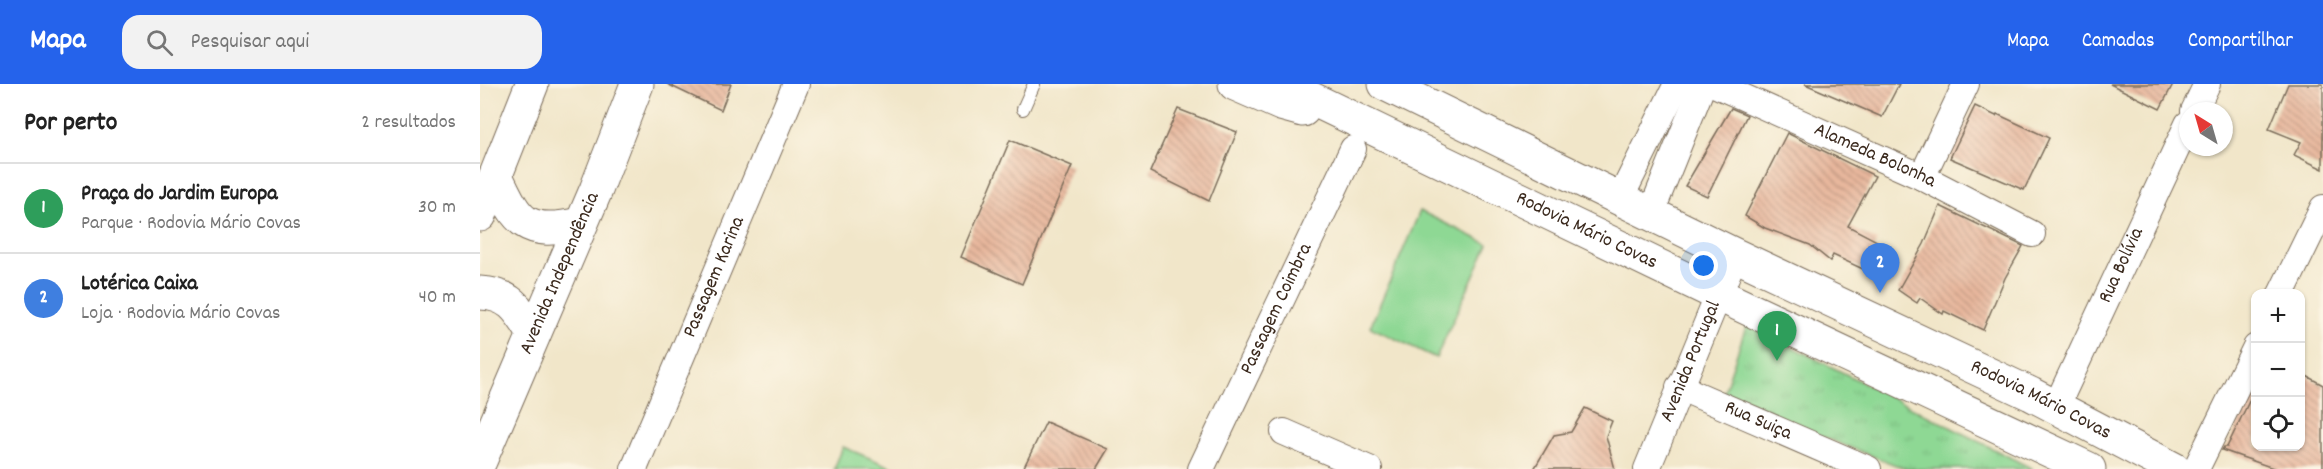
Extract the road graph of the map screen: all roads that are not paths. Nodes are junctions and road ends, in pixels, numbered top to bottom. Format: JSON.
{"nodes":[{"id":1,"x":532,"y":84,"type":"edge"},
{"id":2,"x":637,"y":84,"type":"edge"},
{"id":3,"x":796,"y":84,"type":"edge"},
{"id":4,"x":1034,"y":84,"type":"edge"},
{"id":5,"x":1234,"y":84,"type":"edge"},
{"id":6,"x":1281,"y":84,"type":"edge"},
{"id":7,"x":1385,"y":84,"type":"edge"},
{"id":8,"x":1677,"y":84,"type":"edge"},
{"id":9,"x":1703,"y":84,"type":"edge"},
{"id":10,"x":1714,"y":84,"type":"edge"},
{"id":11,"x":1966,"y":84,"type":"edge"},
{"id":12,"x":2207,"y":84,"type":"edge"},
{"id":13,"x":2198,"y":102,"type":"edge"},
{"id":14,"x":1023,"y":109,"type":"dead end"},
{"id":15,"x":1358,"y":137,"type":"junction"},
{"id":16,"x":2179,"y":143,"type":"edge"},
{"id":17,"x":496,"y":176,"type":"junction"},
{"id":18,"x":1922,"y":177,"type":"junction"},
{"id":19,"x":1621,"y":197,"type":"junction"},
{"id":20,"x":2323,"y":208,"type":"edge"},
{"id":21,"x":1651,"y":213,"type":"junction"},
{"id":22,"x":480,"y":214,"type":"edge"},
{"id":23,"x":580,"y":224,"type":"junction"},
{"id":24,"x":2032,"y":234,"type":"dead end"},
{"id":25,"x":1735,"y":255,"type":"junction"},
{"id":26,"x":2284,"y":289,"type":"edge"},
{"id":27,"x":480,"y":293,"type":"edge"},
{"id":28,"x":1718,"y":294,"type":"junction"},
{"id":29,"x":534,"y":334,"type":"junction"},
{"id":30,"x":2251,"y":357,"type":"edge"},
{"id":31,"x":1679,"y":387,"type":"junction"},
{"id":32,"x":2056,"y":407,"type":"junction"},
{"id":33,"x":1284,"y":432,"type":"dead end"},
{"id":34,"x":480,"y":461,"type":"edge"},
{"id":35,"x":634,"y":469,"type":"edge"},
{"id":36,"x":1201,"y":469,"type":"edge"},
{"id":37,"x":1369,"y":469,"type":"edge"},
{"id":38,"x":1647,"y":469,"type":"edge"},
{"id":39,"x":1868,"y":469,"type":"edge"},
{"id":40,"x":2089,"y":469,"type":"edge"},
{"id":41,"x":2174,"y":469,"type":"edge"},
{"id":42,"x":2196,"y":469,"type":"edge"}],
"edges":[{"from":1,"to":17,"type":"main road"},
{"from":2,"to":23,"type":"main road","name":"Avenida Independência"},
{"from":3,"to":35,"type":"street","name":"Passagem Karina"},
{"from":4,"to":14,"type":"lane"},
{"from":5,"to":15,"type":"main road"},
{"from":6,"to":15,"type":"main road","name":"Rodovia Mário Covas"},
{"from":7,"to":19,"type":"main road","name":"Rodovia Mário Covas"},
{"from":8,"to":19,"type":"street"},
{"from":9,"to":21,"type":"street"},
{"from":10,"to":18,"type":"street","name":"Alameda Bolonha"},
{"from":11,"to":18,"type":"street"},
{"from":12,"to":13,"type":"street"},
{"from":15,"to":28,"type":"main road","name":"Rodovia Mário Covas"},
{"from":15,"to":36,"type":"street","name":"Passagem Coimbra"},
{"from":16,"to":32,"type":"street","name":"Rua Bolívia"},
{"from":17,"to":22,"type":"main road"},
{"from":17,"to":23,"type":"main road"},
{"from":18,"to":24,"type":"street","name":"Alameda Bolonha"},
{"from":19,"to":21,"type":"main road","name":"Rodovia Mário Covas"},
{"from":20,"to":26,"type":"street"},
{"from":21,"to":25,"type":"main road","name":"Rodovia Mário Covas"},
{"from":23,"to":29,"type":"main road","name":"Avenida Independência"},
{"from":25,"to":28,"type":"street","name":"Avenida Portugal"},
{"from":25,"to":32,"type":"main road","name":"Rodovia Mário Covas"},
{"from":27,"to":29,"type":"main road"},
{"from":28,"to":31,"type":"street","name":"Avenida Portugal"},
{"from":28,"to":40,"type":"main road","name":"Rodovia Mário Covas"},
{"from":29,"to":34,"type":"main road","name":"Avenida Independência"},
{"from":30,"to":42,"type":"street"},
{"from":31,"to":38,"type":"street","name":"Avenida Portugal"},
{"from":31,"to":39,"type":"street","name":"Rua Suiça"},
{"from":32,"to":41,"type":"main road","name":"Rodovia Mário Covas"},
{"from":33,"to":37,"type":"street"}]}
